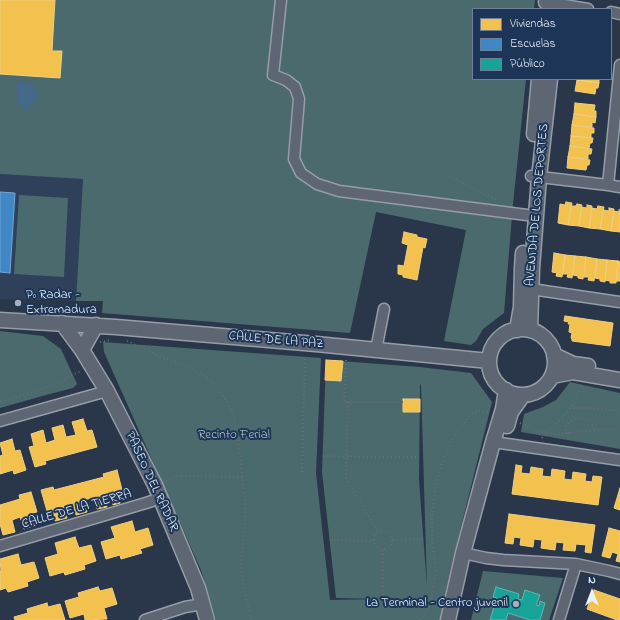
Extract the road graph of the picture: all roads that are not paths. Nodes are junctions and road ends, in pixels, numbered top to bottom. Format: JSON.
{"nodes":[{"id":1,"x":281,"y":0,"type":"edge"},
{"id":2,"x":552,"y":4,"type":"edge"},
{"id":3,"x":581,"y":8,"type":"edge"},
{"id":4,"x":620,"y":65,"type":"edge"},
{"id":5,"x":539,"y":80,"type":"edge"},
{"id":6,"x":550,"y":80,"type":"edge"},
{"id":7,"x":535,"y":176,"type":"junction"},
{"id":8,"x":608,"y":185,"type":"junction"},
{"id":9,"x":620,"y":187,"type":"edge"},
{"id":10,"x":527,"y":215,"type":"junction"},
{"id":11,"x":532,"y":289,"type":"junction"},
{"id":12,"x":620,"y":302,"type":"edge"},
{"id":13,"x":384,"y":309,"type":"dead end"},
{"id":14,"x":0,"y":320,"type":"edge"},
{"id":15,"x":62,"y":323,"type":"junction"},
{"id":16,"x":96,"y":325,"type":"junction"},
{"id":17,"x":524,"y":330,"type":"junction"},
{"id":18,"x":82,"y":350,"type":"junction"},
{"id":19,"x":376,"y":350,"type":"junction"},
{"id":20,"x":554,"y":355,"type":"junction"},
{"id":21,"x":490,"y":361,"type":"junction"},
{"id":22,"x":620,"y":371,"type":"edge"},
{"id":23,"x":552,"y":376,"type":"junction"},
{"id":24,"x":620,"y":380,"type":"edge"},
{"id":25,"x":506,"y":390,"type":"junction"},
{"id":26,"x":107,"y":391,"type":"junction"},
{"id":27,"x":523,"y":395,"type":"junction"},
{"id":28,"x":0,"y":421,"type":"edge"},
{"id":29,"x":497,"y":443,"type":"junction"},
{"id":30,"x":620,"y":460,"type":"edge"},
{"id":31,"x":161,"y":498,"type":"junction"},
{"id":32,"x":0,"y":546,"type":"edge"},
{"id":33,"x":467,"y":554,"type":"junction"},
{"id":34,"x":576,"y":564,"type":"junction"},
{"id":35,"x":620,"y":574,"type":"edge"},
{"id":36,"x":203,"y":604,"type":"junction"},
{"id":37,"x":145,"y":620,"type":"edge"},
{"id":38,"x":207,"y":620,"type":"edge"},
{"id":39,"x":448,"y":620,"type":"edge"},
{"id":40,"x":456,"y":620,"type":"edge"},
{"id":41,"x":559,"y":620,"type":"edge"}],
"edges":[{"from":1,"to":10,"type":"street"},
{"from":2,"to":3,"type":"street"},
{"from":4,"to":8,"type":"street"},
{"from":5,"to":7,"type":"street","name":"AVENIDA DE LOS DEPORTES"},
{"from":6,"to":7,"type":"street","name":"AVENIDA DE LOS DEPORTES"},
{"from":7,"to":8,"type":"street"},
{"from":7,"to":10,"type":"street","name":"AVENIDA DE LOS DEPORTES"},
{"from":7,"to":11,"type":"street","name":"AVENIDA DE LOS DEPORTES"},
{"from":8,"to":9,"type":"street"},
{"from":10,"to":17,"type":"street","name":"AVENIDA DE LOS DEPORTES"},
{"from":11,"to":12,"type":"street"},
{"from":11,"to":17,"type":"street","name":"AVENIDA DE LOS DEPORTES"},
{"from":13,"to":19,"type":"street"},
{"from":14,"to":15,"type":"street"},
{"from":15,"to":16,"type":"street","name":"CALLE DE LA PAZ"},
{"from":15,"to":18,"type":"street","name":"PASEO DEL RADAR"},
{"from":16,"to":18,"type":"street"},
{"from":16,"to":19,"type":"street","name":"CALLE DE LA PAZ"},
{"from":17,"to":20,"type":"street"},
{"from":17,"to":21,"type":"street"},
{"from":18,"to":26,"type":"street","name":"PASEO DEL RADAR"},
{"from":19,"to":21,"type":"street","name":"CALLE DE LA PAZ"},
{"from":20,"to":22,"type":"street"},
{"from":20,"to":23,"type":"street"},
{"from":21,"to":25,"type":"street"},
{"from":23,"to":24,"type":"street"},
{"from":23,"to":27,"type":"street"},
{"from":25,"to":27,"type":"street"},
{"from":25,"to":29,"type":"street"},
{"from":26,"to":28,"type":"street"},
{"from":26,"to":31,"type":"street","name":"PASEO DEL RADAR"},
{"from":27,"to":29,"type":"street"},
{"from":29,"to":30,"type":"street"},
{"from":29,"to":33,"type":"street"},
{"from":31,"to":32,"type":"street","name":"CALLE DE LA TIERRA"},
{"from":31,"to":36,"type":"street","name":"PASEO DEL RADAR"},
{"from":33,"to":34,"type":"street"},
{"from":33,"to":39,"type":"street"},
{"from":33,"to":40,"type":"street"},
{"from":34,"to":35,"type":"street"},
{"from":34,"to":41,"type":"street"},
{"from":36,"to":37,"type":"street"},
{"from":36,"to":38,"type":"street","name":"PASEO DEL RADAR"}]}
